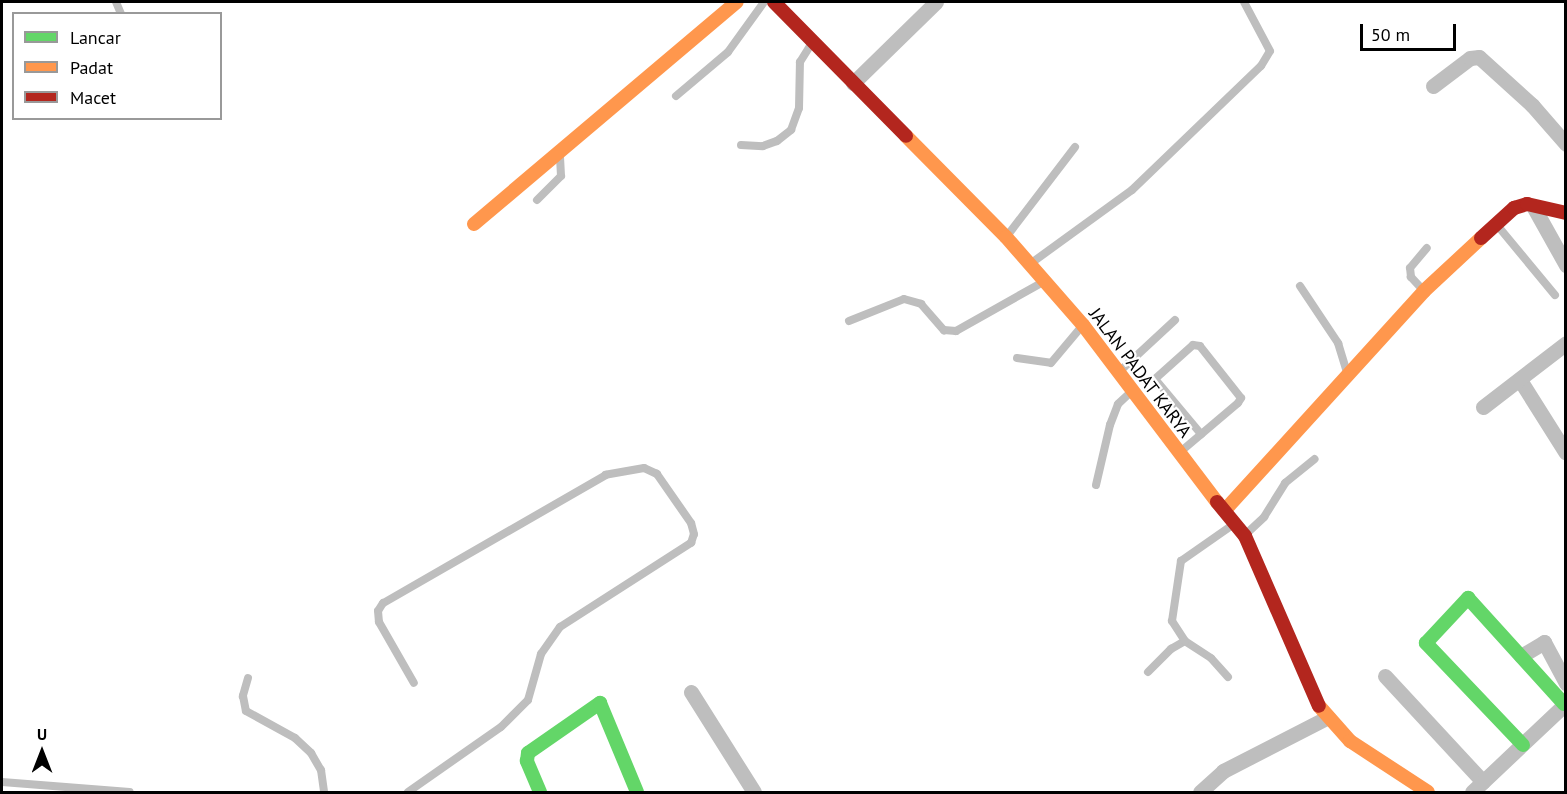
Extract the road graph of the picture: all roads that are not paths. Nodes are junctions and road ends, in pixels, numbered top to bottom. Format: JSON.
{"nodes":[{"id":1,"x":737,"y":2,"type":"edge"},
{"id":2,"x":764,"y":2,"type":"edge"},
{"id":3,"x":774,"y":2,"type":"edge"},
{"id":4,"x":936,"y":2,"type":"edge"},
{"id":5,"x":1244,"y":2,"type":"edge"},
{"id":6,"x":813,"y":42,"type":"junction"},
{"id":7,"x":853,"y":83,"type":"junction"},
{"id":8,"x":1433,"y":86,"type":"dead end"},
{"id":9,"x":676,"y":96,"type":"dead end"},
{"id":10,"x":1566,"y":144,"type":"edge"},
{"id":11,"x":741,"y":145,"type":"dead end"},
{"id":12,"x":1075,"y":147,"type":"dead end"},
{"id":13,"x":560,"y":154,"type":"junction"},
{"id":14,"x":537,"y":200,"type":"dead end"},
{"id":15,"x":1533,"y":206,"type":"junction"},
{"id":16,"x":1566,"y":213,"type":"edge"},
{"id":17,"x":474,"y":224,"type":"dead end"},
{"id":18,"x":1496,"y":224,"type":"junction"},
{"id":19,"x":1006,"y":237,"type":"junction"},
{"id":20,"x":1427,"y":248,"type":"dead end"},
{"id":21,"x":1029,"y":265,"type":"junction"},
{"id":22,"x":1566,"y":265,"type":"edge"},
{"id":23,"x":1045,"y":281,"type":"junction"},
{"id":24,"x":1300,"y":286,"type":"dead end"},
{"id":25,"x":1424,"y":291,"type":"junction"},
{"id":26,"x":1555,"y":296,"type":"dead end"},
{"id":27,"x":1175,"y":320,"type":"dead end"},
{"id":28,"x":849,"y":321,"type":"dead end"},
{"id":29,"x":1083,"y":325,"type":"junction"},
{"id":30,"x":1566,"y":343,"type":"edge"},
{"id":31,"x":1017,"y":358,"type":"dead end"},
{"id":32,"x":1120,"y":371,"type":"junction"},
{"id":33,"x":1349,"y":377,"type":"junction"},
{"id":34,"x":1520,"y":380,"type":"junction"},
{"id":35,"x":1133,"y":390,"type":"junction"},
{"id":36,"x":1483,"y":407,"type":"dead end"},
{"id":37,"x":1201,"y":434,"type":"junction"},
{"id":38,"x":1566,"y":453,"type":"edge"},
{"id":39,"x":1178,"y":454,"type":"junction"},
{"id":40,"x":1315,"y":459,"type":"dead end"},
{"id":41,"x":1096,"y":485,"type":"dead end"},
{"id":42,"x":1225,"y":510,"type":"junction"},
{"id":43,"x":1236,"y":524,"type":"junction"},
{"id":44,"x":1245,"y":536,"type":"junction"},
{"id":45,"x":1185,"y":641,"type":"junction"},
{"id":46,"x":1521,"y":656,"type":"junction"},
{"id":47,"x":1148,"y":672,"type":"dead end"},
{"id":48,"x":1385,"y":676,"type":"dead end"},
{"id":49,"x":248,"y":678,"type":"dead end"},
{"id":50,"x":1228,"y":678,"type":"dead end"},
{"id":51,"x":1566,"y":682,"type":"edge"},
{"id":52,"x":414,"y":683,"type":"dead end"},
{"id":53,"x":691,"y":692,"type":"dead end"},
{"id":54,"x":1565,"y":703,"type":"edge"},
{"id":55,"x":1328,"y":717,"type":"junction"},
{"id":56,"x":1523,"y":745,"type":"junction"},
{"id":57,"x":2,"y":782,"type":"edge"},
{"id":58,"x":1478,"y":787,"type":"edge"},
{"id":59,"x":130,"y":792,"type":"edge"},
{"id":60,"x":324,"y":792,"type":"edge"},
{"id":61,"x":408,"y":792,"type":"edge"},
{"id":62,"x":540,"y":792,"type":"edge"},
{"id":63,"x":638,"y":792,"type":"edge"},
{"id":64,"x":754,"y":792,"type":"edge"},
{"id":65,"x":1200,"y":792,"type":"edge"},
{"id":66,"x":1428,"y":792,"type":"edge"}],
"edges":[{"from":1,"to":13,"type":"street"},
{"from":2,"to":9,"type":"lane"},
{"from":3,"to":6,"type":"street","name":"JALAN PADAT KARYA"},
{"from":4,"to":7,"type":"street"},
{"from":5,"to":21,"type":"lane"},
{"from":6,"to":7,"type":"street","name":"JALAN PADAT KARYA"},
{"from":6,"to":11,"type":"lane"},
{"from":7,"to":19,"type":"street","name":"JALAN PADAT KARYA"},
{"from":8,"to":10,"type":"street"},
{"from":12,"to":19,"type":"lane"},
{"from":13,"to":14,"type":"lane"},
{"from":13,"to":17,"type":"street"},
{"from":15,"to":16,"type":"street"},
{"from":15,"to":18,"type":"street"},
{"from":15,"to":22,"type":"street"},
{"from":18,"to":25,"type":"street"},
{"from":18,"to":26,"type":"lane"},
{"from":19,"to":21,"type":"street","name":"JALAN PADAT KARYA"},
{"from":20,"to":25,"type":"lane"},
{"from":21,"to":23,"type":"street","name":"JALAN PADAT KARYA"},
{"from":23,"to":28,"type":"lane"},
{"from":23,"to":29,"type":"street","name":"JALAN PADAT KARYA"},
{"from":24,"to":33,"type":"lane"},
{"from":25,"to":33,"type":"street"},
{"from":27,"to":32,"type":"lane"},
{"from":29,"to":31,"type":"lane"},
{"from":29,"to":32,"type":"street","name":"JALAN PADAT KARYA"},
{"from":30,"to":34,"type":"street"},
{"from":32,"to":35,"type":"street","name":"JALAN PADAT KARYA"},
{"from":33,"to":42,"type":"street"},
{"from":34,"to":36,"type":"street"},
{"from":34,"to":38,"type":"street"},
{"from":35,"to":39,"type":"street","name":"JALAN PADAT KARYA"},
{"from":35,"to":41,"type":"lane"},
{"from":37,"to":37,"type":"lane"},
{"from":37,"to":39,"type":"lane"},
{"from":39,"to":42,"type":"street","name":"JALAN PADAT KARYA"},
{"from":40,"to":44,"type":"lane"},
{"from":42,"to":43,"type":"street","name":"JALAN PADAT KARYA"},
{"from":43,"to":44,"type":"street","name":"JALAN PADAT KARYA"},
{"from":43,"to":45,"type":"lane"},
{"from":44,"to":55,"type":"street","name":"JALAN PADAT KARYA"},
{"from":45,"to":47,"type":"lane"},
{"from":45,"to":50,"type":"lane"},
{"from":46,"to":51,"type":"street"},
{"from":46,"to":54,"type":"street"},
{"from":46,"to":56,"type":"street"},
{"from":48,"to":58,"type":"street"},
{"from":49,"to":60,"type":"lane"},
{"from":52,"to":61,"type":"lane"},
{"from":53,"to":64,"type":"street"},
{"from":54,"to":56,"type":"street"},
{"from":55,"to":65,"type":"street"},
{"from":55,"to":66,"type":"street","name":"JALAN PADAT KARYA"},
{"from":56,"to":58,"type":"street"},
{"from":57,"to":59,"type":"lane"},
{"from":62,"to":63,"type":"street"}]}
